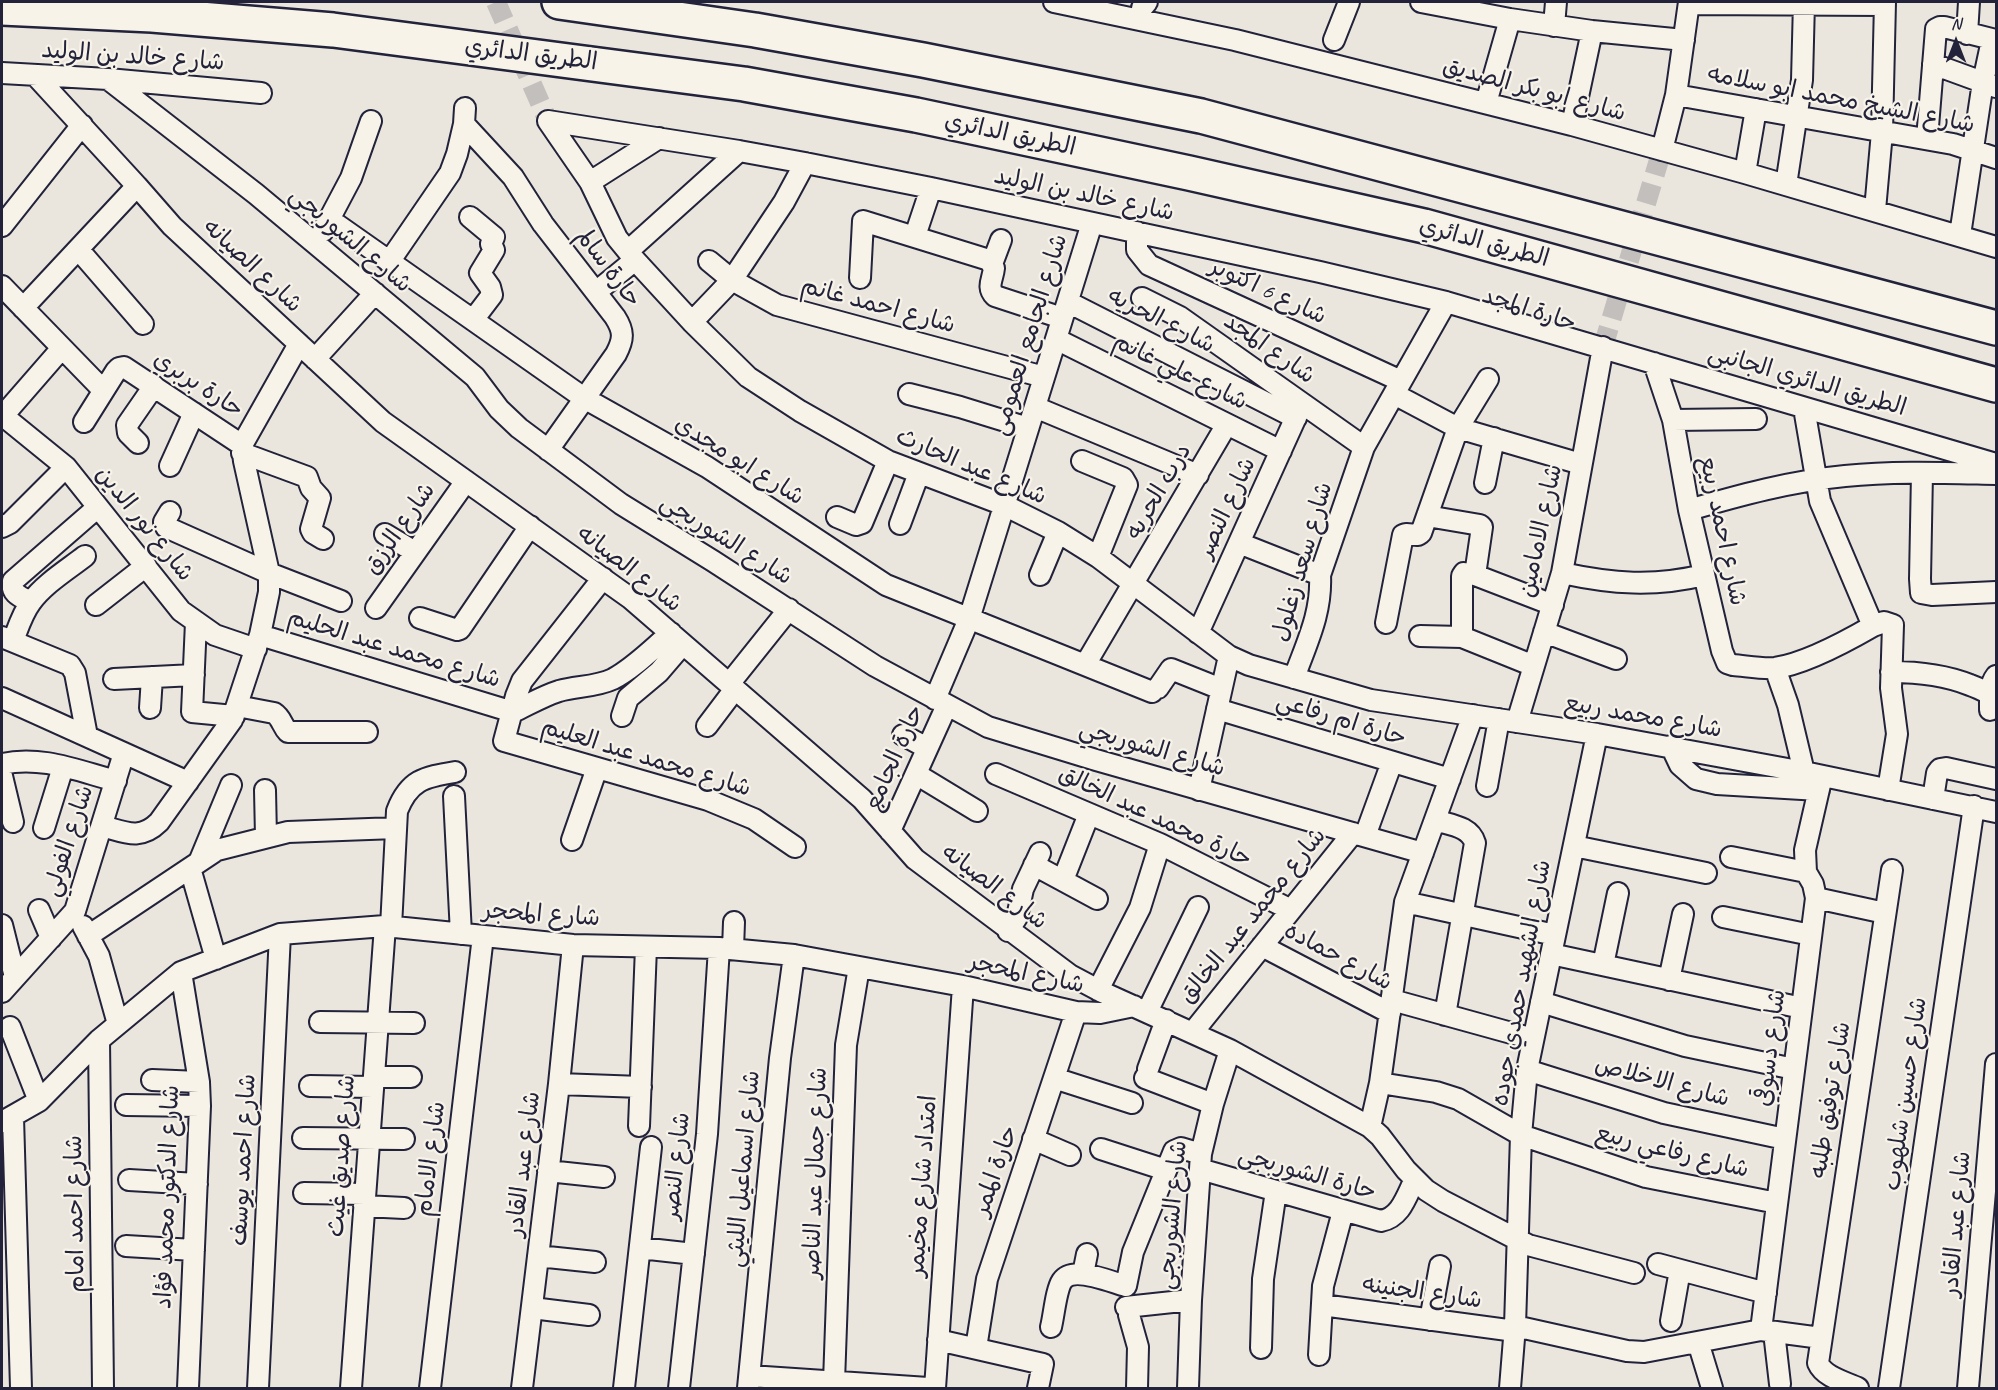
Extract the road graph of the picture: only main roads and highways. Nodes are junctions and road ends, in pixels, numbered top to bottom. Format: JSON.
{"nodes":[{"id":1,"x":559,"y":2,"type":"edge"},
{"id":2,"x":2,"y":8,"type":"edge"},
{"id":3,"x":1996,"y":328,"type":"edge"},
{"id":4,"x":1996,"y":385,"type":"edge"}],
"edges":[{"from":1,"to":3,"type":"highway","name":"الطريق الدائري"},
{"from":2,"to":4,"type":"highway","name":"الطريق الدائري"}]}
